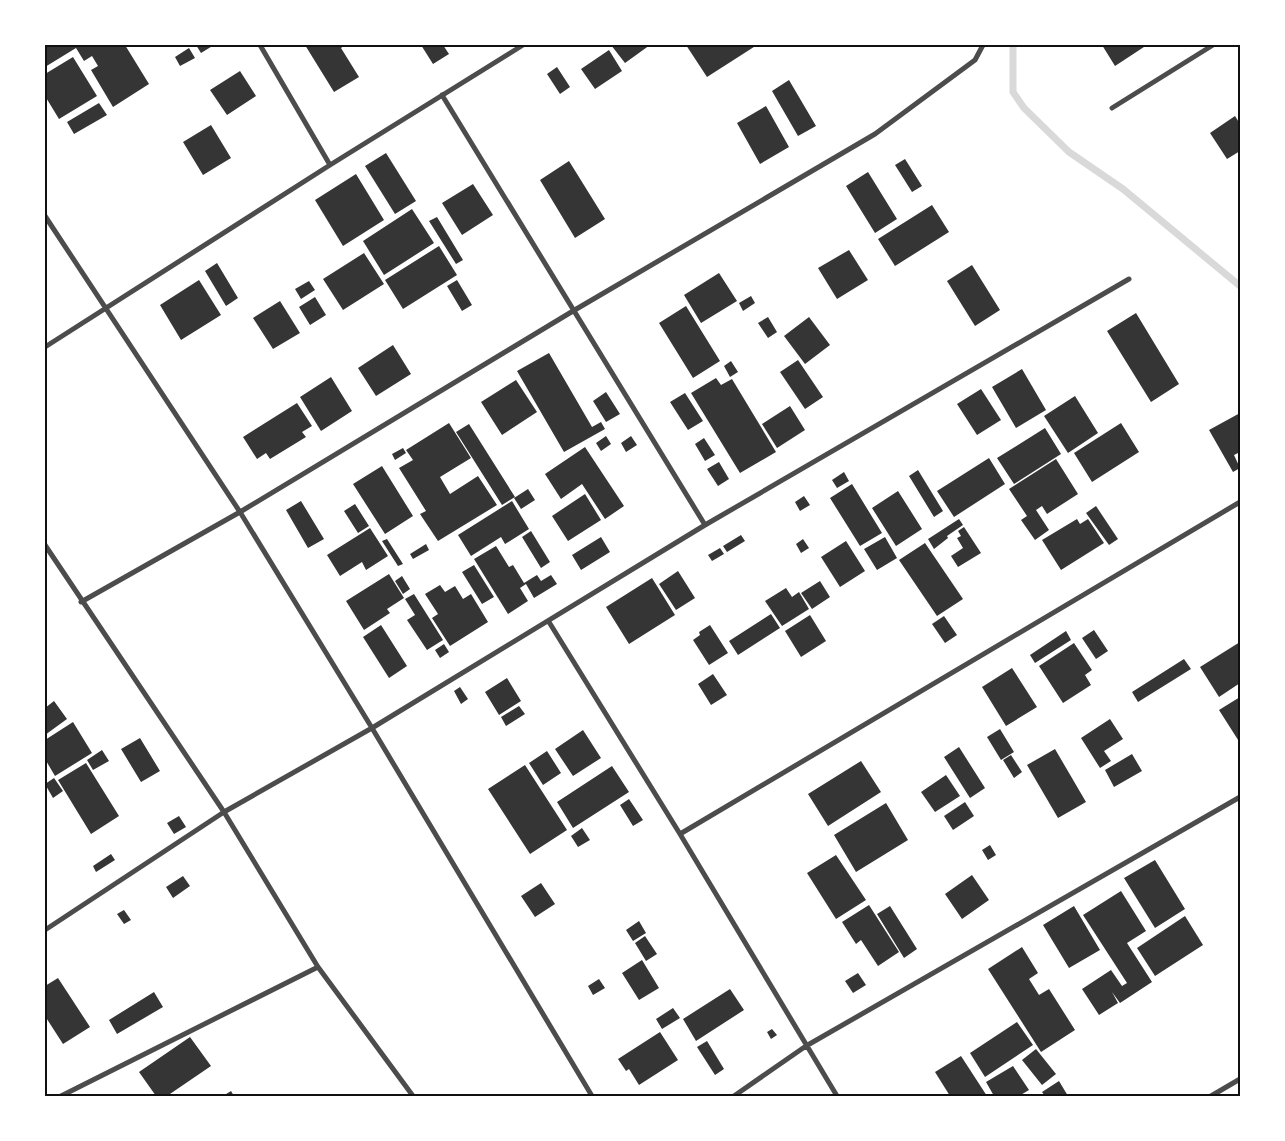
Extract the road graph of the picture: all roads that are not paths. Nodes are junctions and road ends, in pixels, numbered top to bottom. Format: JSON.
{"nodes":[{"id":1,"x":260,"y":45,"type":"edge"},
{"id":2,"x":523,"y":45,"type":"edge"},
{"id":3,"x":983,"y":45,"type":"edge"},
{"id":4,"x":1214,"y":45,"type":"edge"},
{"id":5,"x":442,"y":95,"type":"junction"},
{"id":6,"x":1112,"y":108,"type":"dead end"},
{"id":7,"x":330,"y":165,"type":"junction"},
{"id":8,"x":45,"y":216,"type":"edge"},
{"id":9,"x":1129,"y":279,"type":"dead end"},
{"id":10,"x":104,"y":307,"type":"junction"},
{"id":11,"x":573,"y":311,"type":"junction"},
{"id":12,"x":45,"y":347,"type":"edge"},
{"id":13,"x":1240,"y":502,"type":"edge"},
{"id":14,"x":240,"y":512,"type":"junction"},
{"id":15,"x":705,"y":525,"type":"junction"},
{"id":16,"x":45,"y":545,"type":"edge"},
{"id":17,"x":81,"y":602,"type":"junction"},
{"id":18,"x":549,"y":622,"type":"junction"},
{"id":19,"x":372,"y":728,"type":"junction"},
{"id":20,"x":1240,"y":798,"type":"edge"},
{"id":21,"x":224,"y":812,"type":"junction"},
{"id":22,"x":680,"y":834,"type":"junction"},
{"id":23,"x":45,"y":930,"type":"edge"},
{"id":24,"x":318,"y":966,"type":"junction"},
{"id":25,"x":806,"y":1046,"type":"junction"},
{"id":26,"x":1240,"y":1079,"type":"edge"},
{"id":27,"x":61,"y":1096,"type":"edge"},
{"id":28,"x":413,"y":1096,"type":"edge"},
{"id":29,"x":592,"y":1096,"type":"edge"},
{"id":30,"x":734,"y":1096,"type":"edge"},
{"id":31,"x":837,"y":1096,"type":"edge"},
{"id":32,"x":1211,"y":1096,"type":"edge"}],
"edges":[{"from":1,"to":7,"type":"street"},
{"from":2,"to":5,"type":"street"},
{"from":3,"to":11,"type":"street"},
{"from":4,"to":6,"type":"street"},
{"from":5,"to":7,"type":"street"},
{"from":5,"to":11,"type":"street"},
{"from":7,"to":10,"type":"street"},
{"from":8,"to":10,"type":"street"},
{"from":9,"to":15,"type":"street"},
{"from":10,"to":12,"type":"street"},
{"from":10,"to":14,"type":"street"},
{"from":11,"to":14,"type":"street"},
{"from":11,"to":15,"type":"street"},
{"from":13,"to":22,"type":"street"},
{"from":14,"to":17,"type":"street"},
{"from":14,"to":19,"type":"street"},
{"from":15,"to":18,"type":"street"},
{"from":16,"to":17,"type":"street"},
{"from":17,"to":21,"type":"street"},
{"from":18,"to":19,"type":"street"},
{"from":18,"to":22,"type":"street"},
{"from":19,"to":21,"type":"street"},
{"from":19,"to":29,"type":"street"},
{"from":20,"to":25,"type":"street"},
{"from":21,"to":23,"type":"street"},
{"from":21,"to":24,"type":"street"},
{"from":22,"to":25,"type":"street"},
{"from":24,"to":27,"type":"street"},
{"from":24,"to":28,"type":"street"},
{"from":25,"to":30,"type":"street"},
{"from":25,"to":31,"type":"street"},
{"from":26,"to":32,"type":"street"}]}
